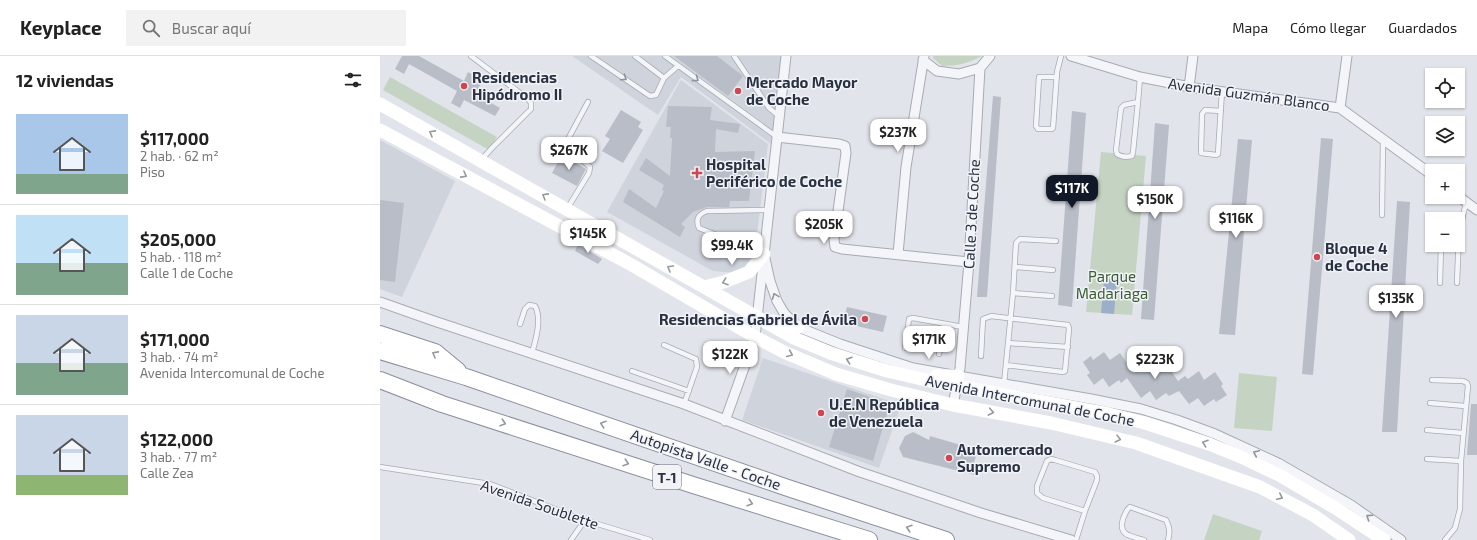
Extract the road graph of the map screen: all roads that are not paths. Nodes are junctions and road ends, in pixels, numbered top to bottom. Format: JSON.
{"nodes":[{"id":1,"x":471,"y":56,"type":"edge"},
{"id":2,"x":591,"y":56,"type":"edge"},
{"id":3,"x":635,"y":56,"type":"edge"},
{"id":4,"x":665,"y":56,"type":"edge"},
{"id":5,"x":734,"y":56,"type":"edge"},
{"id":6,"x":786,"y":56,"type":"edge"},
{"id":7,"x":990,"y":56,"type":"edge"},
{"id":8,"x":1061,"y":56,"type":"edge"},
{"id":9,"x":1071,"y":56,"type":"edge"},
{"id":10,"x":1193,"y":56,"type":"edge"},
{"id":11,"x":1347,"y":56,"type":"edge"},
{"id":12,"x":923,"y":58,"type":"edge"},
{"id":13,"x":678,"y":66,"type":"junction"},
{"id":14,"x":980,"y":68,"type":"junction"},
{"id":15,"x":1057,"y":77,"type":"junction"},
{"id":16,"x":1140,"y":77,"type":"junction"},
{"id":17,"x":664,"y":78,"type":"junction"},
{"id":18,"x":1189,"y":86,"type":"junction"},
{"id":19,"x":1222,"y":91,"type":"junction"},
{"id":20,"x":588,"y":102,"type":"dead end"},
{"id":21,"x":1138,"y":102,"type":"junction"},
{"id":22,"x":380,"y":104,"type":"edge"},
{"id":23,"x":1340,"y":108,"type":"junction"},
{"id":24,"x":1221,"y":111,"type":"junction"},
{"id":25,"x":779,"y":116,"type":"junction"},
{"id":26,"x":380,"y":130,"type":"edge"},
{"id":27,"x":777,"y":137,"type":"junction"},
{"id":28,"x":1383,"y":140,"type":"junction"},
{"id":29,"x":481,"y":160,"type":"junction"},
{"id":30,"x":1425,"y":170,"type":"edge"},
{"id":31,"x":1466,"y":203,"type":"joint"},
{"id":32,"x":567,"y":209,"type":"junction"},
{"id":33,"x":769,"y":210,"type":"junction"},
{"id":34,"x":1477,"y":210,"type":"edge"},
{"id":35,"x":1464,"y":212,"type":"edge"},
{"id":36,"x":1382,"y":215,"type":"dead end"},
{"id":37,"x":719,"y":236,"type":"dead end"},
{"id":38,"x":1056,"y":241,"type":"dead end"},
{"id":39,"x":1441,"y":252,"type":"edge"},
{"id":40,"x":1457,"y":252,"type":"edge"},
{"id":41,"x":764,"y":254,"type":"junction"},
{"id":42,"x":898,"y":254,"type":"junction"},
{"id":43,"x":969,"y":262,"type":"junction"},
{"id":44,"x":1014,"y":267,"type":"junction"},
{"id":45,"x":1053,"y":270,"type":"dead end"},
{"id":46,"x":1440,"y":283,"type":"dead end"},
{"id":47,"x":1456,"y":283,"type":"dead end"},
{"id":48,"x":704,"y":287,"type":"junction"},
{"id":49,"x":1013,"y":293,"type":"junction"},
{"id":50,"x":1052,"y":296,"type":"dead end"},
{"id":51,"x":380,"y":302,"type":"edge"},
{"id":52,"x":758,"y":318,"type":"junction"},
{"id":53,"x":1010,"y":319,"type":"junction"},
{"id":54,"x":520,"y":324,"type":"dead end"},
{"id":55,"x":944,"y":324,"type":"junction"},
{"id":56,"x":798,"y":327,"type":"junction"},
{"id":57,"x":963,"y":327,"type":"junction"},
{"id":58,"x":380,"y":334,"type":"edge"},
{"id":59,"x":755,"y":337,"type":"junction"},
{"id":60,"x":1008,"y":343,"type":"junction"},
{"id":61,"x":664,"y":345,"type":"dead end"},
{"id":62,"x":1068,"y":347,"type":"junction"},
{"id":63,"x":905,"y":348,"type":"dead end"},
{"id":64,"x":380,"y":351,"type":"edge"},
{"id":65,"x":532,"y":353,"type":"junction"},
{"id":66,"x":940,"y":354,"type":"dead end"},
{"id":67,"x":981,"y":356,"type":"dead end"},
{"id":68,"x":1006,"y":364,"type":"junction"},
{"id":69,"x":632,"y":371,"type":"dead end"},
{"id":70,"x":912,"y":372,"type":"junction"},
{"id":71,"x":466,"y":377,"type":"junction"},
{"id":72,"x":380,"y":380,"type":"edge"},
{"id":73,"x":1432,"y":380,"type":"dead end"},
{"id":74,"x":957,"y":381,"type":"junction"},
{"id":75,"x":1004,"y":384,"type":"junction"},
{"id":76,"x":689,"y":391,"type":"junction"},
{"id":77,"x":380,"y":392,"type":"edge"},
{"id":78,"x":1430,"y":403,"type":"dead end"},
{"id":79,"x":684,"y":404,"type":"junction"},
{"id":80,"x":953,"y":405,"type":"junction"},
{"id":81,"x":1465,"y":406,"type":"junction"},
{"id":82,"x":466,"y":411,"type":"junction"},
{"id":83,"x":725,"y":421,"type":"junction"},
{"id":84,"x":1427,"y":430,"type":"dead end"},
{"id":85,"x":1463,"y":432,"type":"junction"},
{"id":86,"x":1427,"y":459,"type":"dead end"},
{"id":87,"x":1461,"y":461,"type":"junction"},
{"id":88,"x":380,"y":467,"type":"edge"},
{"id":89,"x":1085,"y":511,"type":"junction"},
{"id":90,"x":584,"y":520,"type":"junction"},
{"id":91,"x":1341,"y":536,"type":"edge"},
{"id":92,"x":571,"y":540,"type":"edge"},
{"id":93,"x":650,"y":540,"type":"edge"},
{"id":94,"x":869,"y":540,"type":"edge"},
{"id":95,"x":946,"y":540,"type":"edge"},
{"id":96,"x":1071,"y":540,"type":"edge"},
{"id":97,"x":1076,"y":540,"type":"edge"},
{"id":98,"x":1144,"y":540,"type":"edge"},
{"id":99,"x":1168,"y":540,"type":"edge"},
{"id":100,"x":1384,"y":540,"type":"edge"},
{"id":101,"x":1401,"y":540,"type":"edge"},
{"id":102,"x":1445,"y":540,"type":"edge"}],
"edges":[{"from":1,"to":29,"type":"lane"},
{"from":2,"to":17,"type":"lane","one_way":true},
{"from":3,"to":17,"type":"lane"},
{"from":4,"to":13,"type":"lane"},
{"from":5,"to":25,"type":"lane"},
{"from":6,"to":25,"type":"street"},
{"from":7,"to":14,"type":"street"},
{"from":8,"to":15,"type":"lane"},
{"from":9,"to":16,"type":"street","name":"Avenida Guzmán Blanco"},
{"from":10,"to":18,"type":"street"},
{"from":11,"to":23,"type":"street"},
{"from":12,"to":14,"type":"street"},
{"from":12,"to":42,"type":"street"},
{"from":13,"to":17,"type":"lane"},
{"from":13,"to":27,"type":"lane","one_way":true},
{"from":14,"to":43,"type":"street","name":"Calle 3 de Coche"},
{"from":15,"to":15,"type":"lane"},
{"from":16,"to":18,"type":"street","name":"Avenida Guzmán Blanco"},
{"from":16,"to":21,"type":"lane"},
{"from":18,"to":19,"type":"street","name":"Avenida Guzmán Blanco"},
{"from":19,"to":23,"type":"street","name":"Avenida Guzmán Blanco"},
{"from":19,"to":24,"type":"lane"},
{"from":20,"to":32,"type":"lane"},
{"from":21,"to":21,"type":"lane"},
{"from":29,"to":22,"type":"main road","name":"Avenida Intercomunal de Coche","one_way":true},
{"from":23,"to":28,"type":"street","name":"Avenida Guzmán Blanco"},
{"from":24,"to":24,"type":"lane"},
{"from":25,"to":27,"type":"street"},
{"from":26,"to":59,"type":"main road","name":"Avenida Intercomunal de Coche","one_way":true},
{"from":27,"to":33,"type":"street"},
{"from":27,"to":42,"type":"street"},
{"from":28,"to":30,"type":"street","name":"Avenida Guzmán Blanco"},
{"from":28,"to":36,"type":"lane"},
{"from":32,"to":29,"type":"main road","name":"Avenida Intercomunal de Coche","one_way":true},
{"from":31,"to":34,"type":"street"},
{"from":31,"to":35,"type":"lane"},
{"from":48,"to":32,"type":"main road","name":"Avenida Intercomunal de Coche","one_way":true},
{"from":33,"to":37,"type":"lane"},
{"from":33,"to":41,"type":"street"},
{"from":38,"to":44,"type":"lane"},
{"from":39,"to":46,"type":"lane"},
{"from":40,"to":47,"type":"lane"},
{"from":41,"to":48,"type":"main road","one_way":true},
{"from":41,"to":52,"type":"street"},
{"from":56,"to":41,"type":"street","one_way":true},
{"from":42,"to":43,"type":"street"},
{"from":43,"to":57,"type":"street","name":"Calle 3 de Coche"},
{"from":44,"to":45,"type":"lane"},
{"from":44,"to":49,"type":"lane"},
{"from":48,"to":52,"type":"main road","name":"Avenida Intercomunal de Coche"},
{"from":49,"to":50,"type":"lane"},
{"from":49,"to":53,"type":"lane"},
{"from":51,"to":65,"type":"street"},
{"from":52,"to":56,"type":"main road"},
{"from":52,"to":59,"type":"street"},
{"from":70,"to":52,"type":"main road","name":"Avenida Intercomunal de Coche","one_way":true},
{"from":53,"to":60,"type":"lane"},
{"from":53,"to":62,"type":"lane"},
{"from":53,"to":67,"type":"lane"},
{"from":54,"to":65,"type":"lane"},
{"from":55,"to":57,"type":"lane"},
{"from":55,"to":63,"type":"lane"},
{"from":55,"to":66,"type":"lane"},
{"from":56,"to":70,"type":"street","name":"Avenida Intercomunal de Coche"},
{"from":57,"to":74,"type":"street","name":"Calle 3 de Coche"},
{"from":71,"to":58,"type":"highway","one_way":true},
{"from":59,"to":80,"type":"main road","name":"Avenida Intercomunal de Coche","one_way":true},
{"from":59,"to":83,"type":"street"},
{"from":60,"to":62,"type":"lane"},
{"from":60,"to":68,"type":"lane"},
{"from":61,"to":76,"type":"lane"},
{"from":62,"to":68,"type":"lane"},
{"from":64,"to":71,"type":"highway","number":"T-1"},
{"from":65,"to":79,"type":"street"},
{"from":68,"to":75,"type":"lane"},
{"from":69,"to":76,"type":"lane"},
{"from":70,"to":74,"type":"main road","name":"Avenida Intercomunal de Coche"},
{"from":70,"to":74,"type":"main road"},
{"from":95,"to":71,"type":"highway","name":"Autopista Valle - Coche","number":"T-1","one_way":true},
{"from":72,"to":82,"type":"highway","number":"T-1"},
{"from":73,"to":81,"type":"lane"},
{"from":74,"to":75,"type":"street","name":"Avenida Intercomunal de Coche"},
{"from":74,"to":80,"type":"street","name":"Calle 3 de Coche"},
{"from":100,"to":74,"type":"main road","name":"Avenida Intercomunal de Coche","one_way":true},
{"from":101,"to":75,"type":"street","name":"Avenida Intercomunal de Coche","one_way":true},
{"from":76,"to":79,"type":"lane"},
{"from":77,"to":82,"type":"highway"},
{"from":78,"to":81,"type":"lane"},
{"from":79,"to":83,"type":"street"},
{"from":80,"to":91,"type":"main road","name":"Avenida Intercomunal de Coche","one_way":true},
{"from":81,"to":85,"type":"lane"},
{"from":82,"to":94,"type":"highway","name":"Autopista Valle - Coche","number":"T-1","one_way":true},
{"from":83,"to":96,"type":"street"},
{"from":84,"to":85,"type":"lane"},
{"from":85,"to":87,"type":"lane"},
{"from":86,"to":87,"type":"lane"},
{"from":87,"to":102,"type":"lane"},
{"from":88,"to":90,"type":"lane","name":"Avenida Soublette"},
{"from":89,"to":89,"type":"lane"},
{"from":89,"to":97,"type":"lane"},
{"from":90,"to":92,"type":"lane"},
{"from":90,"to":93,"type":"lane","name":"Avenida Soublette"},
{"from":98,"to":99,"type":"lane"}]}
